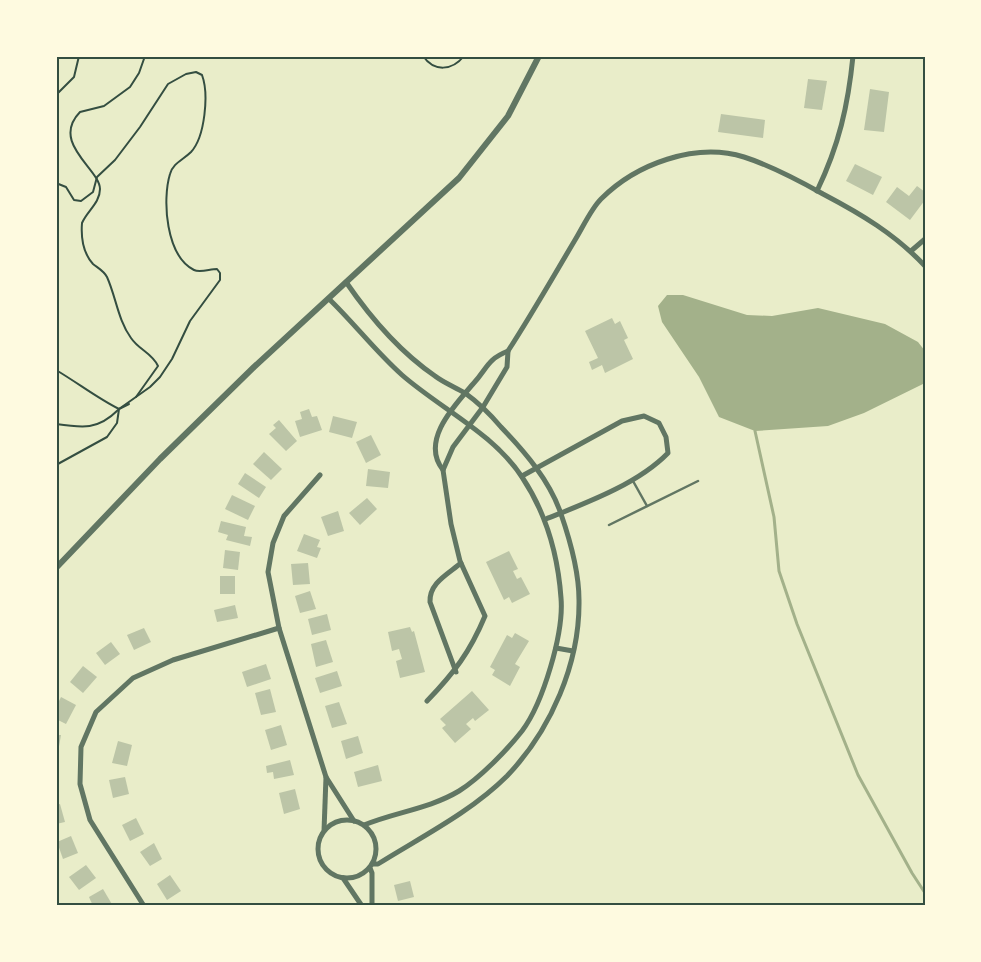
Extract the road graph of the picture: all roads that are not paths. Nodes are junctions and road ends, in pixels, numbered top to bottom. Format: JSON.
{"nodes":[{"id":1,"x":539,"y":56,"type":"edge"},
{"id":2,"x":853,"y":56,"type":"edge"},
{"id":3,"x":817,"y":190,"type":"junction"},
{"id":4,"x":925,"y":239,"type":"edge"},
{"id":5,"x":911,"y":251,"type":"junction"},
{"id":6,"x":925,"y":266,"type":"edge"},
{"id":7,"x":346,"y":282,"type":"junction"},
{"id":8,"x":328,"y":299,"type":"junction"},
{"id":9,"x":508,"y":351,"type":"junction"},
{"id":10,"x":464,"y":393,"type":"junction"},
{"id":11,"x":483,"y":407,"type":"junction"},
{"id":12,"x":451,"y":412,"type":"junction"},
{"id":13,"x":469,"y":425,"type":"junction"},
{"id":14,"x":537,"y":468,"type":"junction"},
{"id":15,"x":443,"y":470,"type":"junction"},
{"id":16,"x":320,"y":475,"type":"dead end"},
{"id":17,"x":522,"y":476,"type":"junction"},
{"id":18,"x":633,"y":480,"type":"junction"},
{"id":19,"x":698,"y":481,"type":"dead end"},
{"id":20,"x":647,"y":506,"type":"junction"},
{"id":21,"x":561,"y":513,"type":"junction"},
{"id":22,"x":546,"y":519,"type":"junction"},
{"id":23,"x":609,"y":525,"type":"dead end"},
{"id":24,"x":461,"y":563,"type":"junction"},
{"id":25,"x":56,"y":568,"type":"edge"},
{"id":26,"x":279,"y":628,"type":"junction"},
{"id":27,"x":556,"y":648,"type":"junction"},
{"id":28,"x":573,"y":651,"type":"junction"},
{"id":29,"x":456,"y":672,"type":"junction"},
{"id":30,"x":427,"y":701,"type":"dead end"},
{"id":31,"x":326,"y":777,"type":"junction"},
{"id":32,"x":354,"y":821,"type":"junction"},
{"id":33,"x":364,"y":825,"type":"junction"},
{"id":34,"x":324,"y":831,"type":"junction"},
{"id":35,"x":371,"y":866,"type":"junction"},
{"id":36,"x":343,"y":878,"type":"junction"},
{"id":37,"x":144,"y":906,"type":"edge"},
{"id":38,"x":362,"y":906,"type":"edge"},
{"id":39,"x":372,"y":906,"type":"edge"}],
"edges":[{"from":1,"to":7,"type":"street"},
{"from":2,"to":3,"type":"street"},
{"from":3,"to":5,"type":"street"},
{"from":3,"to":9,"type":"street"},
{"from":4,"to":5,"type":"street"},
{"from":5,"to":6,"type":"street"},
{"from":7,"to":8,"type":"street"},
{"from":7,"to":10,"type":"street"},
{"from":8,"to":12,"type":"street"},
{"from":8,"to":25,"type":"street"},
{"from":9,"to":10,"type":"street"},
{"from":9,"to":11,"type":"street"},
{"from":10,"to":11,"type":"street"},
{"from":10,"to":12,"type":"street"},
{"from":11,"to":13,"type":"street"},
{"from":11,"to":14,"type":"street"},
{"from":12,"to":13,"type":"street"},
{"from":12,"to":15,"type":"street"},
{"from":13,"to":15,"type":"street"},
{"from":13,"to":17,"type":"street"},
{"from":14,"to":17,"type":"street"},
{"from":14,"to":18,"type":"street"},
{"from":14,"to":21,"type":"street"},
{"from":15,"to":24,"type":"street"},
{"from":16,"to":26,"type":"street"},
{"from":17,"to":22,"type":"street"},
{"from":18,"to":20,"type":"lane"},
{"from":18,"to":21,"type":"street"},
{"from":19,"to":20,"type":"lane"},
{"from":20,"to":23,"type":"lane"},
{"from":21,"to":22,"type":"street"},
{"from":21,"to":28,"type":"street"},
{"from":22,"to":27,"type":"street"},
{"from":24,"to":29,"type":"street"},
{"from":24,"to":29,"type":"street"},
{"from":26,"to":31,"type":"street"},
{"from":26,"to":37,"type":"street"},
{"from":27,"to":28,"type":"street"},
{"from":27,"to":33,"type":"street"},
{"from":28,"to":35,"type":"street"},
{"from":29,"to":30,"type":"street"},
{"from":31,"to":32,"type":"street"},
{"from":31,"to":34,"type":"street"},
{"from":32,"to":33,"type":"street"},
{"from":32,"to":34,"type":"street"},
{"from":33,"to":35,"type":"street"},
{"from":34,"to":36,"type":"street"},
{"from":35,"to":36,"type":"street"},
{"from":35,"to":39,"type":"street"},
{"from":36,"to":38,"type":"street"}]}
